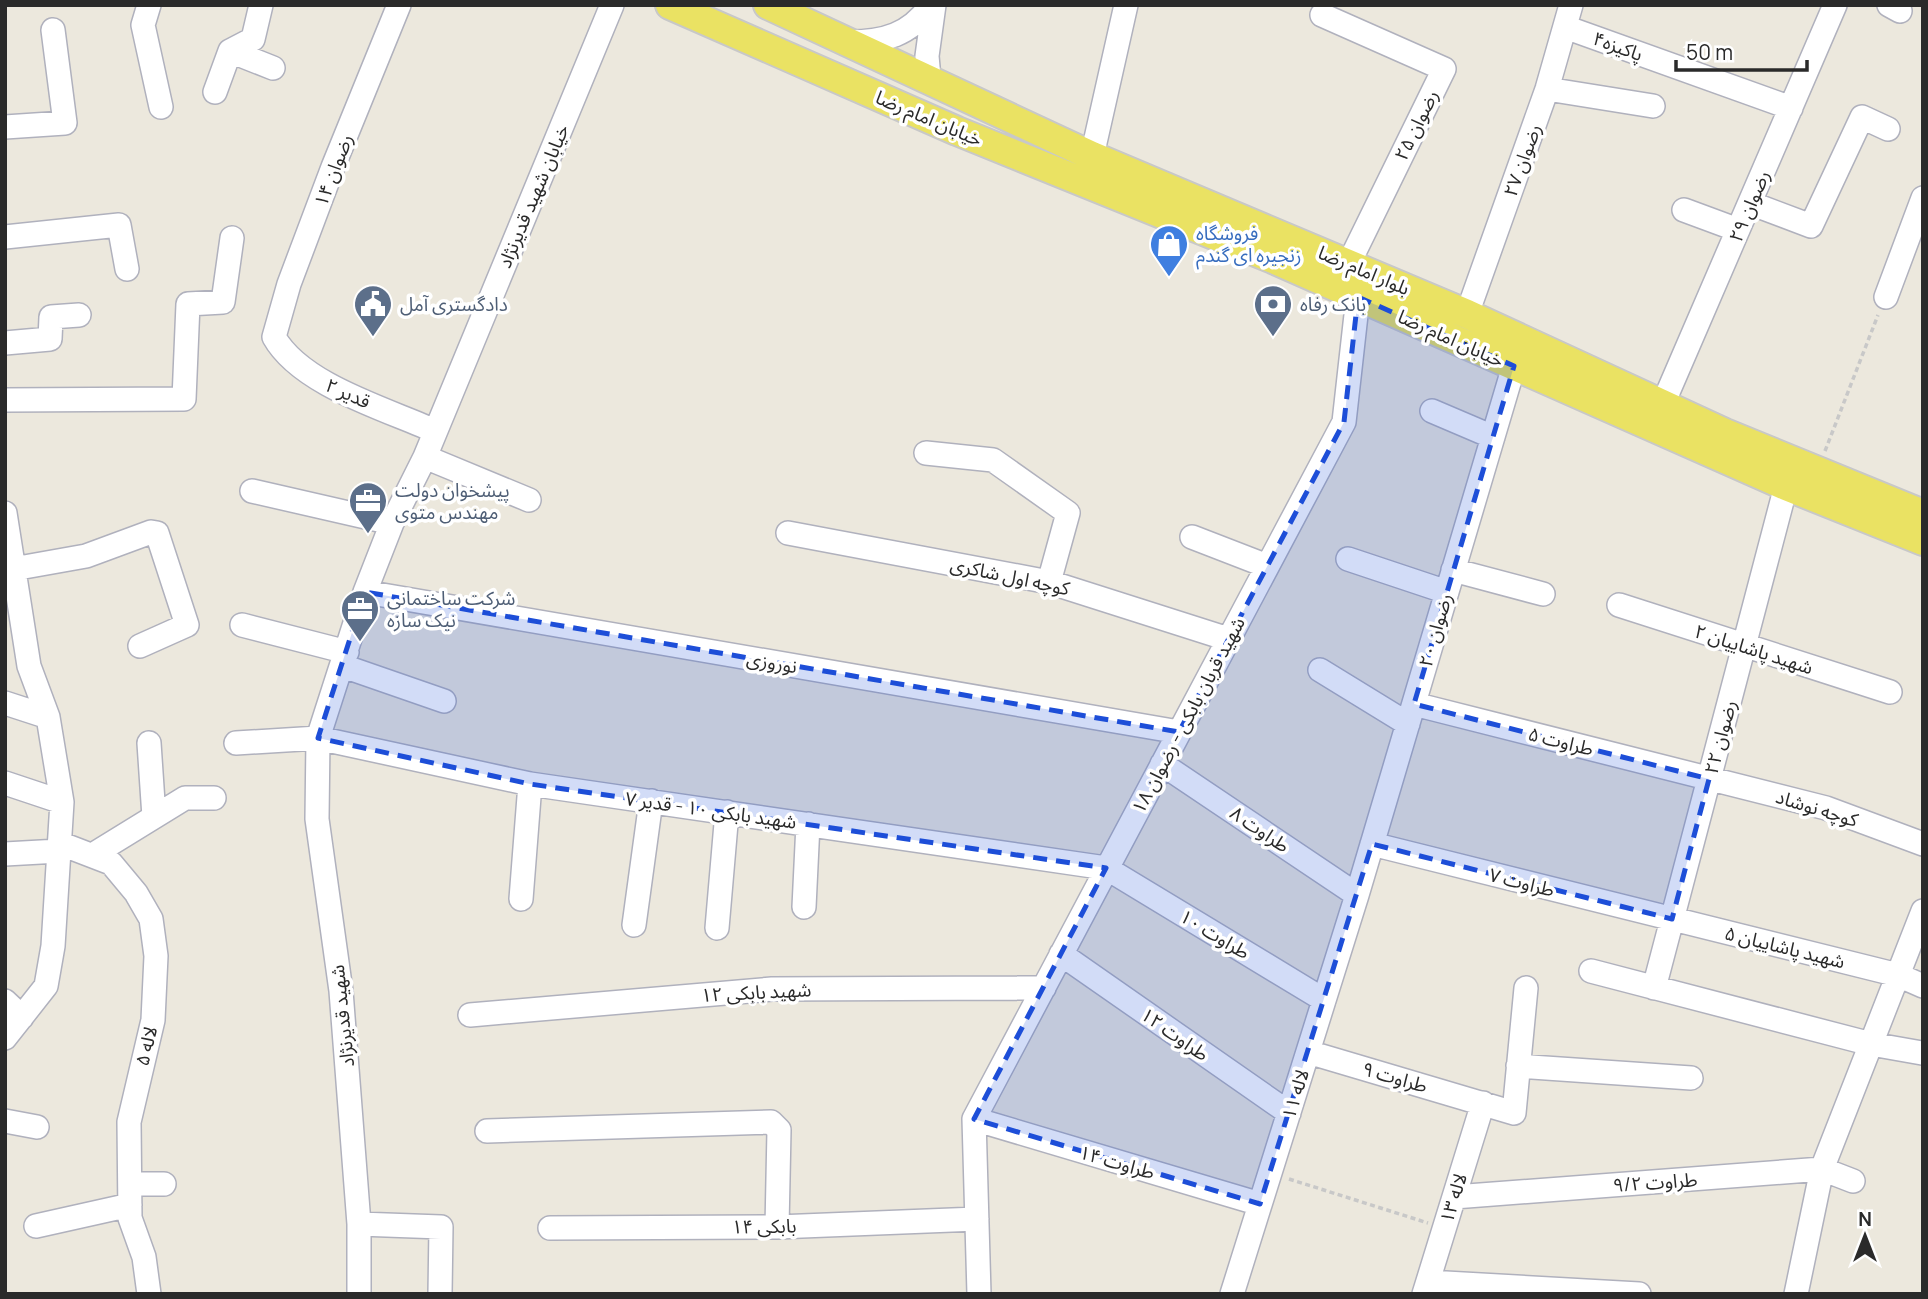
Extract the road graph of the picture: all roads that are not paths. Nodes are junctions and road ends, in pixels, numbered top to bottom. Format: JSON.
{"nodes":[{"id":1,"x":149,"y":5,"type":"edge"},
{"id":2,"x":261,"y":5,"type":"edge"},
{"id":3,"x":399,"y":5,"type":"edge"},
{"id":4,"x":612,"y":5,"type":"edge"},
{"id":5,"x":670,"y":5,"type":"edge"},
{"id":6,"x":932,"y":5,"type":"edge"},
{"id":7,"x":1126,"y":5,"type":"edge"},
{"id":8,"x":1835,"y":5,"type":"edge"},
{"id":9,"x":774,"y":8,"type":"edge"},
{"id":10,"x":1322,"y":15,"type":"dead end"},
{"id":11,"x":1568,"y":16,"type":"edge"},
{"id":12,"x":52,"y":30,"type":"dead end"},
{"id":13,"x":849,"y":42,"type":"junction"},
{"id":14,"x":763,"y":46,"type":"junction"},
{"id":15,"x":230,"y":51,"type":"junction"},
{"id":16,"x":273,"y":68,"type":"dead end"},
{"id":17,"x":939,"y":83,"type":"junction"},
{"id":18,"x":1547,"y":89,"type":"junction"},
{"id":19,"x":215,"y":92,"type":"dead end"},
{"id":20,"x":1653,"y":106,"type":"dead end"},
{"id":21,"x":161,"y":107,"type":"dead end"},
{"id":22,"x":1791,"y":107,"type":"junction"},
{"id":23,"x":936,"y":122,"type":"junction"},
{"id":24,"x":5,"y":127,"type":"edge"},
{"id":25,"x":1888,"y":129,"type":"dead end"},
{"id":26,"x":1092,"y":156,"type":"junction"},
{"id":27,"x":1923,"y":198,"type":"edge"},
{"id":28,"x":1750,"y":203,"type":"junction"},
{"id":29,"x":1684,"y":210,"type":"dead end"},
{"id":30,"x":1738,"y":230,"type":"junction"},
{"id":31,"x":5,"y":237,"type":"edge"},
{"id":32,"x":232,"y":238,"type":"dead end"},
{"id":33,"x":1349,"y":263,"type":"junction"},
{"id":34,"x":127,"y":269,"type":"dead end"},
{"id":35,"x":1886,"y":296,"type":"road end"},
{"id":36,"x":1358,"y":297,"type":"junction"},
{"id":37,"x":1467,"y":314,"type":"junction"},
{"id":38,"x":79,"y":315,"type":"dead end"},
{"id":39,"x":274,"y":337,"type":"joint"},
{"id":40,"x":5,"y":342,"type":"edge"},
{"id":41,"x":1514,"y":366,"type":"junction"},
{"id":42,"x":5,"y":400,"type":"edge"},
{"id":43,"x":1662,"y":406,"type":"junction"},
{"id":44,"x":1432,"y":411,"type":"dead end"},
{"id":45,"x":435,"y":431,"type":"junction"},
{"id":46,"x":1493,"y":437,"type":"junction"},
{"id":47,"x":926,"y":453,"type":"dead end"},
{"id":48,"x":425,"y":457,"type":"junction"},
{"id":49,"x":1786,"y":486,"type":"junction"},
{"id":50,"x":251,"y":491,"type":"dead end"},
{"id":51,"x":529,"y":500,"type":"dead end"},
{"id":52,"x":5,"y":513,"type":"edge"},
{"id":53,"x":1923,"y":514,"type":"edge"},
{"id":54,"x":392,"y":523,"type":"junction"},
{"id":55,"x":788,"y":533,"type":"dead end"},
{"id":56,"x":7,"y":537,"type":"edge"},
{"id":57,"x":1192,"y":537,"type":"dead end"},
{"id":58,"x":1923,"y":541,"type":"edge"},
{"id":59,"x":1348,"y":559,"type":"dead end"},
{"id":60,"x":1267,"y":566,"type":"junction"},
{"id":61,"x":13,"y":569,"type":"junction"},
{"id":62,"x":1049,"y":582,"type":"junction"},
{"id":63,"x":1450,"y":582,"type":"junction"},
{"id":64,"x":365,"y":593,"type":"junction"},
{"id":65,"x":1543,"y":594,"type":"dead end"},
{"id":66,"x":1619,"y":605,"type":"dead end"},
{"id":67,"x":242,"y":625,"type":"dead end"},
{"id":68,"x":1228,"y":639,"type":"junction"},
{"id":69,"x":1744,"y":645,"type":"junction"},
{"id":70,"x":140,"y":646,"type":"dead end"},
{"id":71,"x":345,"y":659,"type":"junction"},
{"id":72,"x":1320,"y":670,"type":"dead end"},
{"id":73,"x":1890,"y":692,"type":"dead end"},
{"id":74,"x":444,"y":701,"type":"dead end"},
{"id":75,"x":5,"y":703,"type":"edge"},
{"id":76,"x":1411,"y":714,"type":"junction"},
{"id":77,"x":48,"y":717,"type":"junction"},
{"id":78,"x":1179,"y":732,"type":"junction"},
{"id":79,"x":318,"y":738,"type":"junction"},
{"id":80,"x":149,"y":743,"type":"dead end"},
{"id":81,"x":236,"y":743,"type":"dead end"},
{"id":82,"x":1162,"y":764,"type":"junction"},
{"id":83,"x":1709,"y":779,"type":"junction"},
{"id":84,"x":5,"y":783,"type":"edge"},
{"id":85,"x":530,"y":783,"type":"junction"},
{"id":86,"x":214,"y":798,"type":"dead end"},
{"id":87,"x":651,"y":801,"type":"junction"},
{"id":88,"x":62,"y":802,"type":"junction"},
{"id":89,"x":727,"y":812,"type":"junction"},
{"id":90,"x":154,"y":817,"type":"junction"},
{"id":91,"x":808,"y":824,"type":"junction"},
{"id":92,"x":1372,"y":844,"type":"junction"},
{"id":93,"x":1923,"y":844,"type":"edge"},
{"id":94,"x":59,"y":847,"type":"junction"},
{"id":95,"x":5,"y":854,"type":"edge"},
{"id":96,"x":94,"y":854,"type":"junction"},
{"id":97,"x":1106,"y":868,"type":"junction"},
{"id":98,"x":1357,"y":895,"type":"junction"},
{"id":99,"x":522,"y":899,"type":"dead end"},
{"id":100,"x":804,"y":907,"type":"dead end"},
{"id":101,"x":1923,"y":911,"type":"edge"},
{"id":102,"x":1672,"y":919,"type":"junction"},
{"id":103,"x":634,"y":925,"type":"dead end"},
{"id":104,"x":717,"y":928,"type":"dead end"},
{"id":105,"x":1061,"y":954,"type":"junction"},
{"id":106,"x":1591,"y":971,"type":"dead end"},
{"id":107,"x":1898,"y":975,"type":"junction"},
{"id":108,"x":1923,"y":986,"type":"edge"},
{"id":109,"x":1044,"y":988,"type":"junction"},
{"id":110,"x":1526,"y":988,"type":"dead end"},
{"id":111,"x":1654,"y":988,"type":"junction"},
{"id":112,"x":1324,"y":1000,"type":"junction"},
{"id":113,"x":14,"y":1009,"type":"edge"},
{"id":114,"x":470,"y":1015,"type":"dead end"},
{"id":115,"x":5,"y":1038,"type":"edge"},
{"id":116,"x":1871,"y":1044,"type":"junction"},
{"id":117,"x":1308,"y":1052,"type":"junction"},
{"id":118,"x":1922,"y":1053,"type":"edge"},
{"id":119,"x":1518,"y":1066,"type":"junction"},
{"id":120,"x":1690,"y":1078,"type":"dead end"},
{"id":121,"x":1483,"y":1103,"type":"junction"},
{"id":122,"x":1289,"y":1113,"type":"junction"},
{"id":123,"x":974,"y":1119,"type":"junction"},
{"id":124,"x":5,"y":1121,"type":"edge"},
{"id":125,"x":37,"y":1127,"type":"dead end"},
{"id":126,"x":487,"y":1131,"type":"dead end"},
{"id":127,"x":1822,"y":1169,"type":"junction"},
{"id":128,"x":1853,"y":1181,"type":"dead end"},
{"id":129,"x":164,"y":1184,"type":"dead end"},
{"id":130,"x":130,"y":1194,"type":"junction"},
{"id":131,"x":1454,"y":1197,"type":"junction"},
{"id":132,"x":1261,"y":1204,"type":"junction"},
{"id":133,"x":977,"y":1219,"type":"junction"},
{"id":134,"x":359,"y":1224,"type":"junction"},
{"id":135,"x":36,"y":1226,"type":"dead end"},
{"id":136,"x":777,"y":1227,"type":"junction"},
{"id":137,"x":550,"y":1228,"type":"dead end"},
{"id":138,"x":1426,"y":1288,"type":"edge"},
{"id":139,"x":149,"y":1294,"type":"edge"},
{"id":140,"x":359,"y":1294,"type":"edge"},
{"id":141,"x":440,"y":1294,"type":"edge"},
{"id":142,"x":979,"y":1294,"type":"edge"},
{"id":143,"x":1232,"y":1294,"type":"edge"},
{"id":144,"x":1639,"y":1294,"type":"edge"},
{"id":145,"x":1796,"y":1294,"type":"edge"}],
"edges":[{"from":1,"to":21,"type":"street"},
{"from":2,"to":15,"type":"street"},
{"from":3,"to":39,"type":"street","name":"رضوان ۱۴"},
{"from":4,"to":45,"type":"street","name":"خيابان شهيد قديرنژاد"},
{"from":5,"to":14,"type":"main road","name":"خیابان امام رضا"},
{"from":6,"to":13,"type":"street"},
{"from":6,"to":17,"type":"street"},
{"from":7,"to":26,"type":"street"},
{"from":8,"to":22,"type":"street","name":"رضوان ۲۹"},
{"from":9,"to":13,"type":"main road","name":"بلوار امام رضا"},
{"from":9,"to":14,"type":"main road"},
{"from":10,"to":33,"type":"street","name":"رضوان ۲۵"},
{"from":11,"to":18,"type":"street","name":"رضوان ۲۷"},
{"from":11,"to":22,"type":"street","name":"پاکیزه۴"},
{"from":12,"to":24,"type":"street"},
{"from":13,"to":17,"type":"main road","name":"بلوار امام رضا"},
{"from":14,"to":23,"type":"main road","name":"خیابان امام رضا"},
{"from":15,"to":16,"type":"street"},
{"from":15,"to":19,"type":"street"},
{"from":17,"to":23,"type":"main road"},
{"from":17,"to":26,"type":"main road","name":"بلوار امام رضا"},
{"from":18,"to":20,"type":"street"},
{"from":18,"to":37,"type":"street","name":"رضوان ۲۷"},
{"from":22,"to":28,"type":"street","name":"رضوان ۲۹"},
{"from":23,"to":36,"type":"main road","name":"خیابان امام رضا"},
{"from":25,"to":28,"type":"street"},
{"from":26,"to":33,"type":"main road","name":"بلوار امام رضا"},
{"from":27,"to":35,"type":"street"},
{"from":28,"to":30,"type":"street","name":"رضوان ۲۹"},
{"from":29,"to":30,"type":"street"},
{"from":30,"to":43,"type":"street","name":"رضوان ۲۹"},
{"from":31,"to":34,"type":"street"},
{"from":32,"to":42,"type":"street"},
{"from":33,"to":37,"type":"main road","name":"بلوار امام رضا"},
{"from":36,"to":41,"type":"main road","name":"خیابان امام رضا"},
{"from":36,"to":60,"type":"street","name":"شهید قربان بابکی - رضوان ۱۸"},
{"from":37,"to":43,"type":"main road","name":"بلوار امام رضا"},
{"from":38,"to":40,"type":"street"},
{"from":39,"to":45,"type":"street","name":"قدیر ۲"},
{"from":41,"to":46,"type":"street","name":"رضوان ۲۰"},
{"from":41,"to":49,"type":"main road","name":"خیابان امام رضا"},
{"from":43,"to":53,"type":"main road","name":"بلوار امام رضا"},
{"from":44,"to":46,"type":"street"},
{"from":45,"to":48,"type":"street","name":"خيابان شهيد قديرنژاد"},
{"from":46,"to":63,"type":"street","name":"رضوان ۲۰"},
{"from":47,"to":62,"type":"street"},
{"from":48,"to":51,"type":"street"},
{"from":48,"to":54,"type":"street","name":"خيابان شهيد قديرنژاد"},
{"from":49,"to":58,"type":"main road","name":"خیابان امام رضا"},
{"from":49,"to":69,"type":"street","name":"رضوان ۲۲"},
{"from":50,"to":54,"type":"street"},
{"from":52,"to":56,"type":"street"},
{"from":54,"to":64,"type":"street","name":"خيابان شهيد قديرنژاد"},
{"from":55,"to":62,"type":"street","name":"کوچه اول شاکری"},
{"from":56,"to":61,"type":"street"},
{"from":57,"to":60,"type":"street"},
{"from":59,"to":63,"type":"street"},
{"from":60,"to":68,"type":"street","name":"شهید قربان بابکی - رضوان ۱۸"},
{"from":61,"to":70,"type":"street"},
{"from":61,"to":77,"type":"street"},
{"from":62,"to":68,"type":"street","name":"کوچه اول شاکری"},
{"from":63,"to":65,"type":"street"},
{"from":63,"to":76,"type":"street","name":"رضوان ۲۰"},
{"from":64,"to":71,"type":"street","name":"خيابان شهيد قديرنژاد"},
{"from":64,"to":78,"type":"street","name":"نوروزی"},
{"from":66,"to":69,"type":"street","name":"شهید پاشاییان ۲"},
{"from":67,"to":71,"type":"street"},
{"from":68,"to":78,"type":"street","name":"شهید قربان بابکی - رضوان ۱۸"},
{"from":69,"to":73,"type":"street","name":"شهید پاشاییان ۲"},
{"from":69,"to":83,"type":"street","name":"رضوان ۲۲"},
{"from":71,"to":74,"type":"street"},
{"from":71,"to":79,"type":"street","name":"خيابان شهيد قديرنژاد"},
{"from":72,"to":76,"type":"street","name":"طراوت ۵"},
{"from":75,"to":77,"type":"street"},
{"from":76,"to":83,"type":"street","name":"طراوت ۵"},
{"from":76,"to":92,"type":"street","name":"رضوان ۲۰"},
{"from":77,"to":88,"type":"street"},
{"from":78,"to":82,"type":"street","name":"شهید قربان بابکی - رضوان ۱۸"},
{"from":79,"to":81,"type":"street","name":"شهید بابکی ۱۰ - قدیر ۷"},
{"from":79,"to":85,"type":"street","name":"شهید بابکی ۱۰ - قدیر ۷"},
{"from":79,"to":134,"type":"street","name":"شهید قدیرنژاد"},
{"from":80,"to":90,"type":"street"},
{"from":82,"to":97,"type":"street","name":"شهید قربان بابکی - رضوان ۱۸"},
{"from":82,"to":98,"type":"street","name":"طراوت ۸"},
{"from":83,"to":93,"type":"street","name":"کوچه نوشاد"},
{"from":83,"to":102,"type":"street","name":"رضوان ۲۲"},
{"from":84,"to":88,"type":"street"},
{"from":85,"to":87,"type":"street","name":"شهید بابکی ۱۰ - قدیر ۷"},
{"from":85,"to":99,"type":"street"},
{"from":86,"to":90,"type":"street"},
{"from":87,"to":89,"type":"street","name":"شهید بابکی ۱۰ - قدیر ۷"},
{"from":87,"to":103,"type":"street"},
{"from":88,"to":94,"type":"street"},
{"from":89,"to":91,"type":"street","name":"شهید بابکی ۱۰ - قدیر ۷"},
{"from":89,"to":104,"type":"street"},
{"from":90,"to":96,"type":"street"},
{"from":91,"to":97,"type":"street","name":"شهید بابکی ۱۰ - قدیر ۷"},
{"from":91,"to":100,"type":"street"},
{"from":92,"to":98,"type":"street","name":"رضوان ۲۰"},
{"from":92,"to":102,"type":"street","name":"طراوت ۷"},
{"from":94,"to":95,"type":"street"},
{"from":94,"to":96,"type":"street","name":"لاله ۵"},
{"from":94,"to":113,"type":"street"},
{"from":96,"to":130,"type":"street","name":"لاله ۵"},
{"from":97,"to":105,"type":"street","name":"شهید قربان بابکی - رضوان ۱۸"},
{"from":97,"to":112,"type":"street","name":"طراوت ۱۰"},
{"from":98,"to":112,"type":"street","name":"لاله ۱۱"},
{"from":101,"to":107,"type":"street"},
{"from":102,"to":107,"type":"street","name":"شهید پاشاییان ۵"},
{"from":102,"to":111,"type":"street","name":"رضوان ۲۲"},
{"from":105,"to":109,"type":"street","name":"شهید قربان بابکی - رضوان ۱۸"},
{"from":105,"to":122,"type":"street","name":"طراوت ۱۲"},
{"from":106,"to":111,"type":"street"},
{"from":107,"to":108,"type":"street","name":"شهید پاشاییان ۵"},
{"from":107,"to":116,"type":"street"},
{"from":109,"to":114,"type":"street","name":"شهید بابکی ۱۲"},
{"from":109,"to":123,"type":"street","name":"شهید قربان بابکی - رضوان ۱۸"},
{"from":110,"to":119,"type":"street"},
{"from":111,"to":116,"type":"street"},
{"from":112,"to":117,"type":"street","name":"لاله ۱۱"},
{"from":113,"to":115,"type":"street"},
{"from":116,"to":118,"type":"street"},
{"from":116,"to":127,"type":"street"},
{"from":117,"to":121,"type":"street","name":"طراوت ۹"},
{"from":117,"to":122,"type":"street","name":"لاله ۱۱"},
{"from":119,"to":120,"type":"street"},
{"from":119,"to":121,"type":"street","name":"طراوت ۹"},
{"from":121,"to":131,"type":"street","name":"لاله ۱۳"},
{"from":122,"to":132,"type":"street","name":"لاله ۱۱"},
{"from":123,"to":132,"type":"street","name":"طراوت ۱۴"},
{"from":123,"to":133,"type":"street"},
{"from":124,"to":125,"type":"street"},
{"from":126,"to":136,"type":"street"},
{"from":127,"to":128,"type":"street","name":"طراوت ۹/۲"},
{"from":127,"to":131,"type":"street","name":"طراوت ۹/۲"},
{"from":127,"to":145,"type":"street"},
{"from":129,"to":130,"type":"street"},
{"from":130,"to":135,"type":"street"},
{"from":130,"to":139,"type":"street","name":"لاله ۵"},
{"from":131,"to":138,"type":"street","name":"لاله ۱۳"},
{"from":132,"to":143,"type":"street","name":"لاله ۱۱"},
{"from":133,"to":136,"type":"street","name":"بابکی ۱۴"},
{"from":133,"to":142,"type":"street"},
{"from":134,"to":140,"type":"street","name":"شهید قدیرنژاد"},
{"from":134,"to":141,"type":"street"},
{"from":136,"to":137,"type":"street","name":"بابکی ۱۴"},
{"from":138,"to":144,"type":"street"}]}
